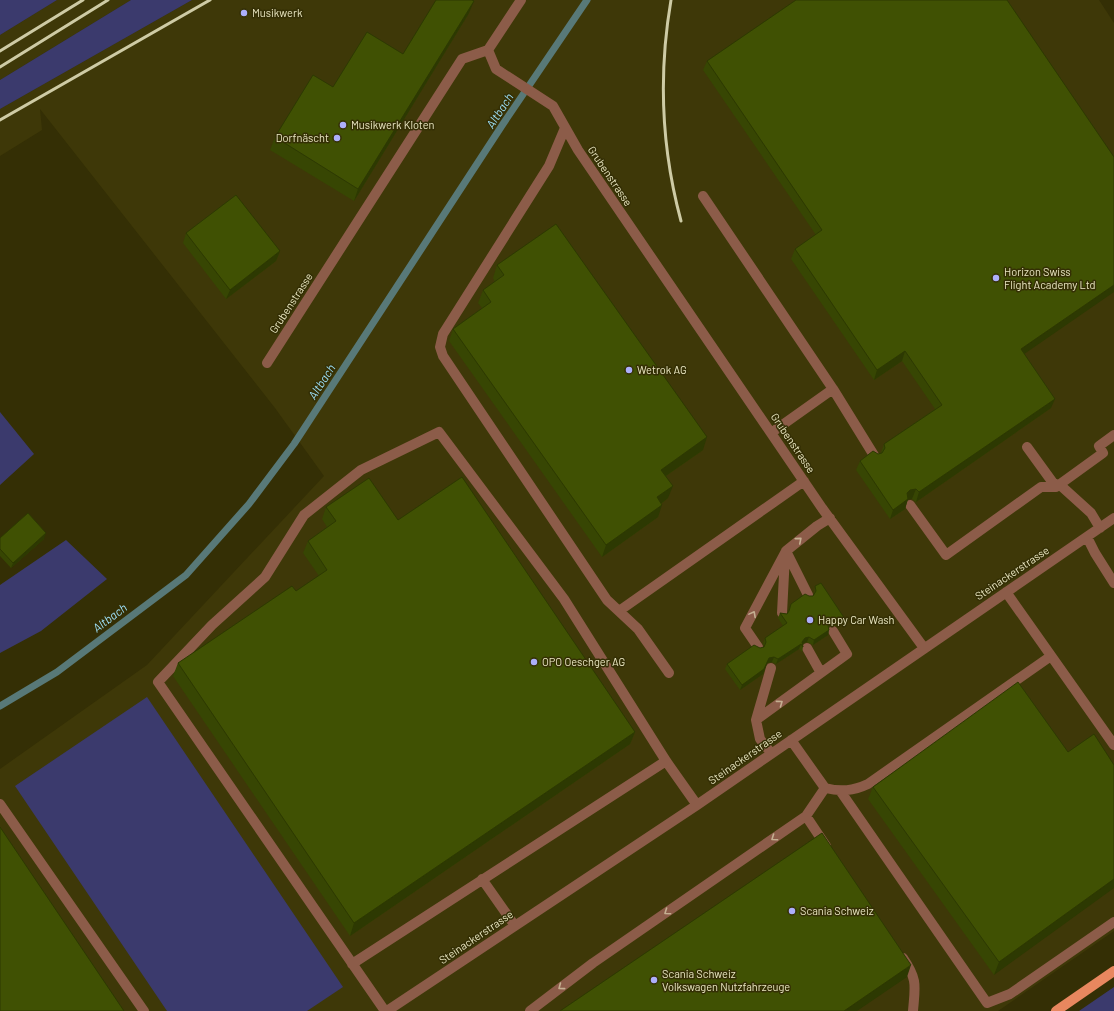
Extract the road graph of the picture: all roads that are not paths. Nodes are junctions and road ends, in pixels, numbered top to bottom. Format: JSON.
{"nodes":[{"id":1,"x":521,"y":0,"type":"edge"},
{"id":2,"x":488,"y":50,"type":"junction"},
{"id":3,"x":565,"y":128,"type":"junction"},
{"id":4,"x":704,"y":196,"type":"dead end"},
{"id":5,"x":267,"y":363,"type":"dead end"},
{"id":6,"x":833,"y":389,"type":"junction"},
{"id":7,"x":771,"y":433,"type":"junction"},
{"id":8,"x":1114,"y":435,"type":"edge"},
{"id":9,"x":1027,"y":447,"type":"dead end"},
{"id":10,"x":875,"y":457,"type":"edge"},
{"id":11,"x":804,"y":481,"type":"junction"},
{"id":12,"x":1057,"y":486,"type":"junction"},
{"id":13,"x":910,"y":505,"type":"edge"},
{"id":14,"x":830,"y":518,"type":"junction"},
{"id":15,"x":1114,"y":518,"type":"edge"},
{"id":16,"x":1100,"y":528,"type":"junction"},
{"id":17,"x":1087,"y":536,"type":"junction"},
{"id":18,"x":786,"y":551,"type":"junction"},
{"id":19,"x":1114,"y":583,"type":"edge"},
{"id":20,"x":1006,"y":592,"type":"junction"},
{"id":21,"x":808,"y":595,"type":"edge"},
{"id":22,"x":619,"y":611,"type":"junction"},
{"id":23,"x":782,"y":613,"type":"edge"},
{"id":24,"x":833,"y":631,"type":"edge"},
{"id":25,"x":758,"y":647,"type":"edge"},
{"id":26,"x":807,"y":648,"type":"edge"},
{"id":27,"x":924,"y":648,"type":"junction"},
{"id":28,"x":1051,"y":656,"type":"junction"},
{"id":29,"x":771,"y":668,"type":"edge"},
{"id":30,"x":669,"y":673,"type":"dead end"},
{"id":31,"x":821,"y":673,"type":"junction"},
{"id":32,"x":756,"y":720,"type":"junction"},
{"id":33,"x":791,"y":740,"type":"junction"},
{"id":34,"x":1114,"y":745,"type":"edge"},
{"id":35,"x":771,"y":753,"type":"junction"},
{"id":36,"x":666,"y":761,"type":"junction"},
{"id":37,"x":825,"y":788,"type":"junction"},
{"id":38,"x":841,"y":792,"type":"junction"},
{"id":39,"x":0,"y":804,"type":"edge"},
{"id":40,"x":697,"y":805,"type":"junction"},
{"id":41,"x":806,"y":816,"type":"junction"},
{"id":42,"x":832,"y":854,"type":"edge"},
{"id":43,"x":482,"y":879,"type":"junction"},
{"id":44,"x":1114,"y":922,"type":"edge"},
{"id":45,"x":515,"y":926,"type":"junction"},
{"id":46,"x":898,"y":951,"type":"edge"},
{"id":47,"x":352,"y":964,"type":"junction"},
{"id":48,"x":1114,"y":971,"type":"edge"},
{"id":49,"x":144,"y":1011,"type":"edge"},
{"id":50,"x":386,"y":1011,"type":"edge"},
{"id":51,"x":530,"y":1011,"type":"edge"},
{"id":52,"x":913,"y":1011,"type":"edge"},
{"id":53,"x":1056,"y":1011,"type":"edge"}],
"edges":[{"from":1,"to":2,"type":"street"},
{"from":2,"to":3,"type":"street","name":"Grubenstrasse"},
{"from":2,"to":5,"type":"street","name":"Grubenstrasse"},
{"from":3,"to":7,"type":"street","name":"Grubenstrasse"},
{"from":3,"to":22,"type":"street"},
{"from":4,"to":6,"type":"street"},
{"from":6,"to":7,"type":"street"},
{"from":6,"to":10,"type":"street"},
{"from":7,"to":11,"type":"street","name":"Grubenstrasse"},
{"from":8,"to":12,"type":"street"},
{"from":9,"to":12,"type":"street"},
{"from":11,"to":14,"type":"street","name":"Grubenstrasse"},
{"from":11,"to":22,"type":"street"},
{"from":12,"to":13,"type":"street"},
{"from":12,"to":16,"type":"street"},
{"from":18,"to":14,"type":"street","one_way":true},
{"from":14,"to":27,"type":"street","name":"Grubenstrasse"},
{"from":15,"to":16,"type":"street","name":"Steinackerstrasse"},
{"from":16,"to":17,"type":"street","name":"Steinackerstrasse"},
{"from":17,"to":19,"type":"street"},
{"from":17,"to":20,"type":"street","name":"Steinackerstrasse"},
{"from":18,"to":21,"type":"street"},
{"from":18,"to":23,"type":"street"},
{"from":25,"to":18,"type":"street","one_way":true},
{"from":20,"to":27,"type":"street","name":"Steinackerstrasse"},
{"from":20,"to":28,"type":"street"},
{"from":22,"to":30,"type":"street"},
{"from":24,"to":31,"type":"street"},
{"from":26,"to":31,"type":"street"},
{"from":27,"to":33,"type":"street","name":"Steinackerstrasse"},
{"from":28,"to":34,"type":"street"},
{"from":28,"to":38,"type":"street"},
{"from":29,"to":32,"type":"street"},
{"from":32,"to":31,"type":"street","one_way":true},
{"from":32,"to":35,"type":"street"},
{"from":33,"to":35,"type":"street","name":"Steinackerstrasse"},
{"from":33,"to":37,"type":"street"},
{"from":35,"to":40,"type":"street","name":"Steinackerstrasse"},
{"from":36,"to":40,"type":"street"},
{"from":36,"to":43,"type":"street"},
{"from":36,"to":47,"type":"street"},
{"from":37,"to":38,"type":"street"},
{"from":37,"to":41,"type":"street"},
{"from":38,"to":44,"type":"street"},
{"from":39,"to":49,"type":"street"},
{"from":40,"to":45,"type":"street","name":"Steinackerstrasse"},
{"from":41,"to":42,"type":"street"},
{"from":41,"to":51,"type":"street","one_way":true},
{"from":43,"to":45,"type":"street"},
{"from":43,"to":47,"type":"street"},
{"from":45,"to":50,"type":"street","name":"Steinackerstrasse"},
{"from":46,"to":52,"type":"street"},
{"from":47,"to":50,"type":"street"},
{"from":48,"to":53,"type":"main road"}]}
